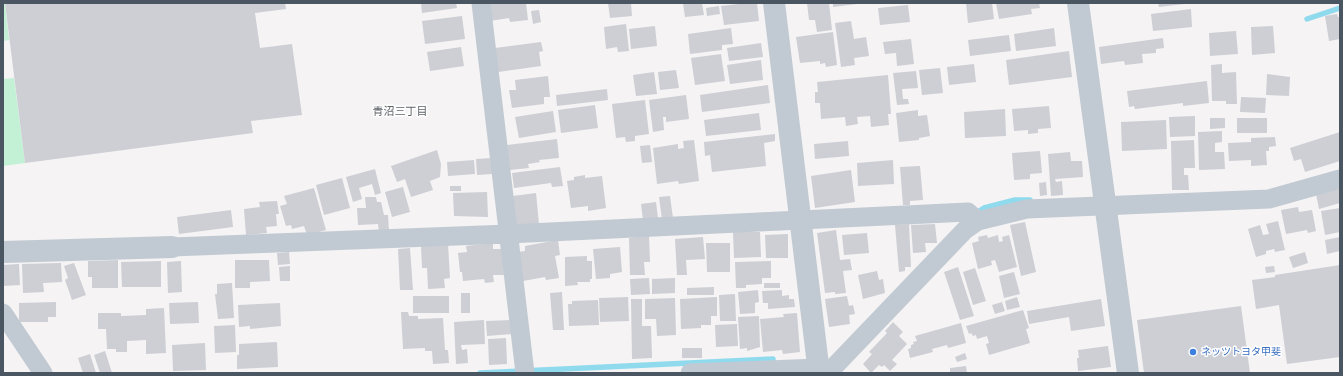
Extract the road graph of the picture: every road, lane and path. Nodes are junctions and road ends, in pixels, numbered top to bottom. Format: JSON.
{"nodes":[{"id":1,"x":481,"y":3,"type":"edge"},
{"id":2,"x":774,"y":3,"type":"edge"},
{"id":3,"x":1078,"y":3,"type":"edge"},
{"id":4,"x":1340,"y":179,"type":"edge"},
{"id":5,"x":1105,"y":205,"type":"junction"},
{"id":6,"x":974,"y":217,"type":"junction"},
{"id":7,"x":800,"y":220,"type":"junction"},
{"id":8,"x":508,"y":234,"type":"junction"},
{"id":9,"x":172,"y":247,"type":"joint"},
{"id":10,"x":3,"y":252,"type":"edge"},
{"id":11,"x":3,"y":313,"type":"edge"},
{"id":12,"x":524,"y":370,"type":"edge"},
{"id":13,"x":822,"y":371,"type":"edge"},
{"id":14,"x":43,"y":373,"type":"edge"},
{"id":15,"x":690,"y":373,"type":"edge"},
{"id":16,"x":1128,"y":373,"type":"edge"}],
"edges":[{"from":1,"to":8,"type":"street"},
{"from":2,"to":7,"type":"street"},
{"from":3,"to":5,"type":"street"},
{"from":4,"to":5,"type":"street"},
{"from":5,"to":6,"type":"street"},
{"from":5,"to":16,"type":"street"},
{"from":6,"to":7,"type":"street"},
{"from":6,"to":13,"type":"street"},
{"from":7,"to":8,"type":"street"},
{"from":7,"to":13,"type":"street"},
{"from":8,"to":9,"type":"street"},
{"from":8,"to":12,"type":"street"},
{"from":9,"to":10,"type":"street"},
{"from":11,"to":14,"type":"street"},
{"from":13,"to":15,"type":"street"}]}
